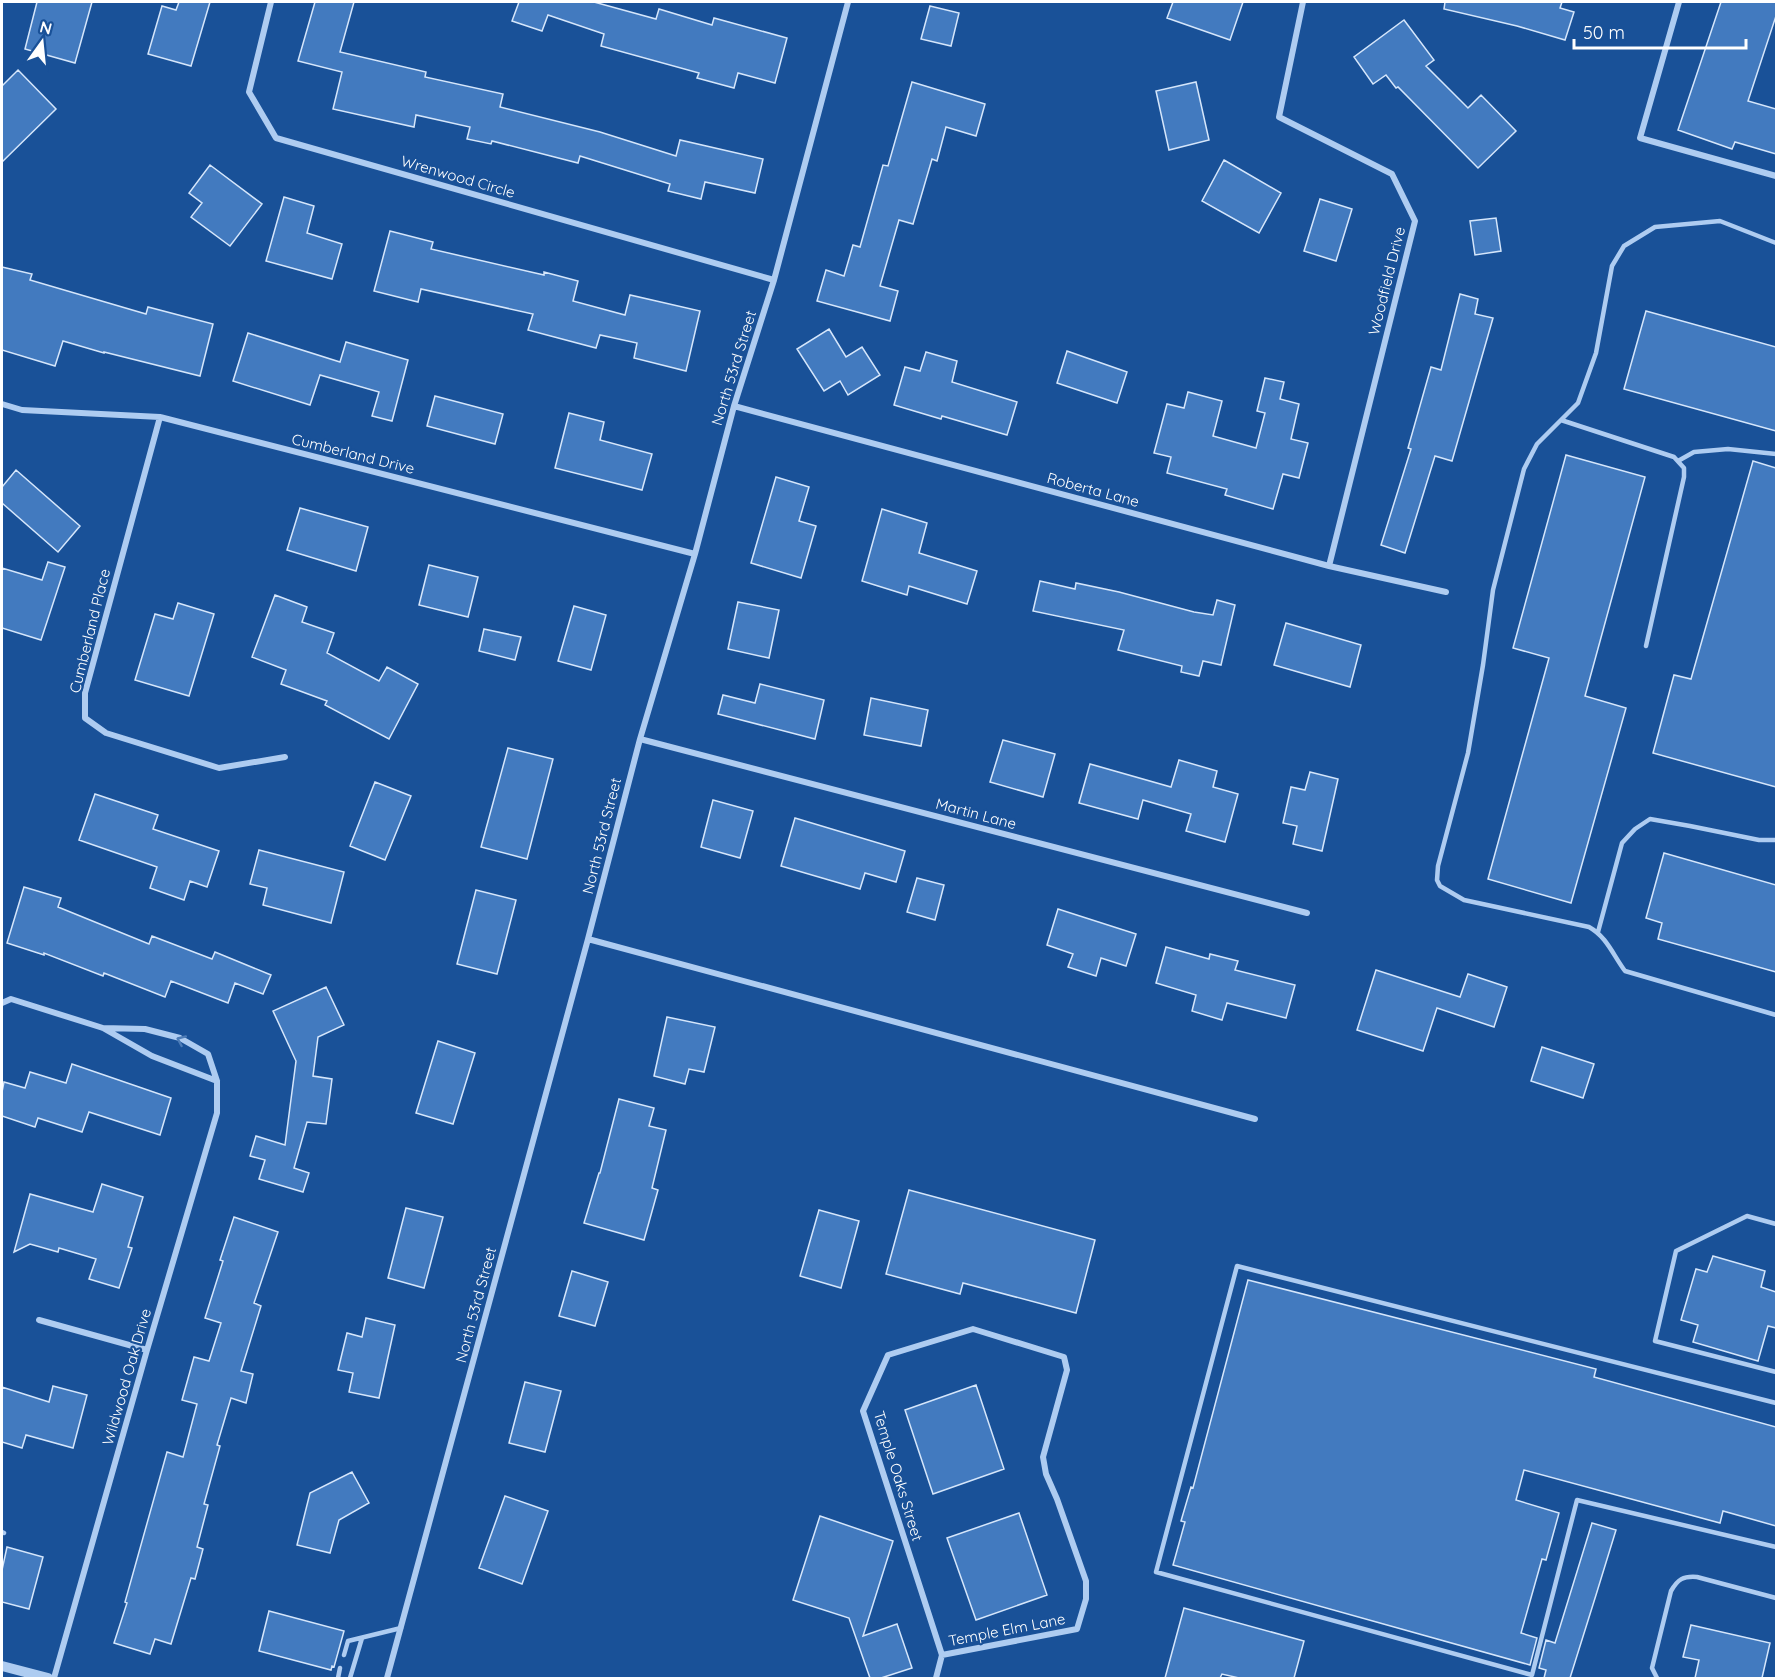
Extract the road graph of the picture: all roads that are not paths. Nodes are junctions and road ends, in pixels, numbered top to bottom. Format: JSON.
{"nodes":[{"id":1,"x":271,"y":2,"type":"edge"},
{"id":2,"x":848,"y":2,"type":"edge"},
{"id":3,"x":1303,"y":2,"type":"edge"},
{"id":4,"x":1679,"y":2,"type":"edge"},
{"id":5,"x":1776,"y":176,"type":"edge"},
{"id":6,"x":1776,"y":243,"type":"edge"},
{"id":7,"x":774,"y":280,"type":"junction"},
{"id":8,"x":2,"y":404,"type":"edge"},
{"id":9,"x":734,"y":406,"type":"junction"},
{"id":10,"x":160,"y":417,"type":"junction"},
{"id":11,"x":1561,"y":420,"type":"junction"},
{"id":12,"x":1776,"y":454,"type":"edge"},
{"id":13,"x":1678,"y":461,"type":"junction"},
{"id":14,"x":695,"y":554,"type":"junction"},
{"id":15,"x":1329,"y":566,"type":"junction"},
{"id":16,"x":1446,"y":592,"type":"dead end"},
{"id":17,"x":1646,"y":646,"type":"dead end"},
{"id":18,"x":640,"y":739,"type":"junction"},
{"id":19,"x":285,"y":758,"type":"dead end"},
{"id":20,"x":1776,"y":840,"type":"edge"},
{"id":21,"x":1307,"y":913,"type":"dead end"},
{"id":22,"x":1598,"y":932,"type":"junction"},
{"id":23,"x":588,"y":939,"type":"junction"},
{"id":24,"x":2,"y":1003,"type":"edge"},
{"id":25,"x":1776,"y":1015,"type":"edge"},
{"id":26,"x":103,"y":1028,"type":"junction"},
{"id":27,"x":217,"y":1081,"type":"junction"},
{"id":28,"x":1255,"y":1119,"type":"dead end"},
{"id":29,"x":1776,"y":1224,"type":"edge"},
{"id":30,"x":39,"y":1320,"type":"dead end"},
{"id":31,"x":147,"y":1350,"type":"junction"},
{"id":32,"x":1776,"y":1372,"type":"edge"},
{"id":33,"x":1776,"y":1403,"type":"edge"},
{"id":34,"x":1776,"y":1547,"type":"edge"},
{"id":35,"x":1776,"y":1598,"type":"edge"},
{"id":36,"x":400,"y":1628,"type":"junction"},
{"id":37,"x":1077,"y":1629,"type":"joint"},
{"id":38,"x":362,"y":1638,"type":"junction"},
{"id":39,"x":344,"y":1655,"type":"dead end"},
{"id":40,"x":942,"y":1655,"type":"junction"},
{"id":41,"x":2,"y":1666,"type":"edge"},
{"id":42,"x":340,"y":1668,"type":"dead end"},
{"id":43,"x":48,"y":1678,"type":"edge"},
{"id":44,"x":54,"y":1678,"type":"edge"},
{"id":45,"x":338,"y":1678,"type":"edge"},
{"id":46,"x":350,"y":1678,"type":"edge"},
{"id":47,"x":387,"y":1678,"type":"edge"},
{"id":48,"x":936,"y":1678,"type":"edge"},
{"id":49,"x":1657,"y":1678,"type":"edge"}],
"edges":[{"from":1,"to":7,"type":"street","name":"Wrenwood Circle"},
{"from":2,"to":7,"type":"street","name":"North 53rd Street"},
{"from":3,"to":15,"type":"street","name":"Woodfield Drive"},
{"from":4,"to":5,"type":"street"},
{"from":6,"to":11,"type":"lane"},
{"from":7,"to":9,"type":"street","name":"North 53rd Street"},
{"from":8,"to":10,"type":"street","name":"Cumberland Drive"},
{"from":9,"to":14,"type":"street","name":"North 53rd Street"},
{"from":9,"to":15,"type":"street","name":"Roberta Lane"},
{"from":10,"to":14,"type":"street","name":"Cumberland Drive"},
{"from":10,"to":19,"type":"street","name":"Cumberland Place"},
{"from":11,"to":13,"type":"lane"},
{"from":11,"to":22,"type":"lane"},
{"from":12,"to":13,"type":"lane"},
{"from":13,"to":17,"type":"lane"},
{"from":14,"to":18,"type":"street","name":"North 53rd Street"},
{"from":15,"to":16,"type":"street","name":"Roberta Lane"},
{"from":18,"to":21,"type":"street","name":"Martin Lane"},
{"from":18,"to":23,"type":"street","name":"North 53rd Street"},
{"from":20,"to":22,"type":"lane"},
{"from":22,"to":25,"type":"lane"},
{"from":23,"to":28,"type":"street"},
{"from":23,"to":36,"type":"street","name":"North 53rd Street"},
{"from":24,"to":26,"type":"street","name":"Wildwood Oak Drive"},
{"from":26,"to":27,"type":"street","name":"Wildwood Oak Drive"},
{"from":27,"to":26,"type":"street","name":"Wildwood Oak Drive","one_way":true},
{"from":27,"to":31,"type":"street","name":"Wildwood Oak Drive"},
{"from":29,"to":32,"type":"lane"},
{"from":30,"to":31,"type":"street"},
{"from":31,"to":44,"type":"street","name":"Wildwood Oak Drive"},
{"from":33,"to":34,"type":"lane"},
{"from":35,"to":49,"type":"lane"},
{"from":36,"to":38,"type":"lane"},
{"from":36,"to":47,"type":"street","name":"North 53rd Street"},
{"from":37,"to":40,"type":"street","name":"Temple Elm Lane"},
{"from":37,"to":40,"type":"street","name":"Temple Oaks Street"},
{"from":38,"to":39,"type":"lane"},
{"from":38,"to":46,"type":"lane"},
{"from":40,"to":48,"type":"street"},
{"from":41,"to":43,"type":"street"},
{"from":42,"to":45,"type":"lane"}]}
